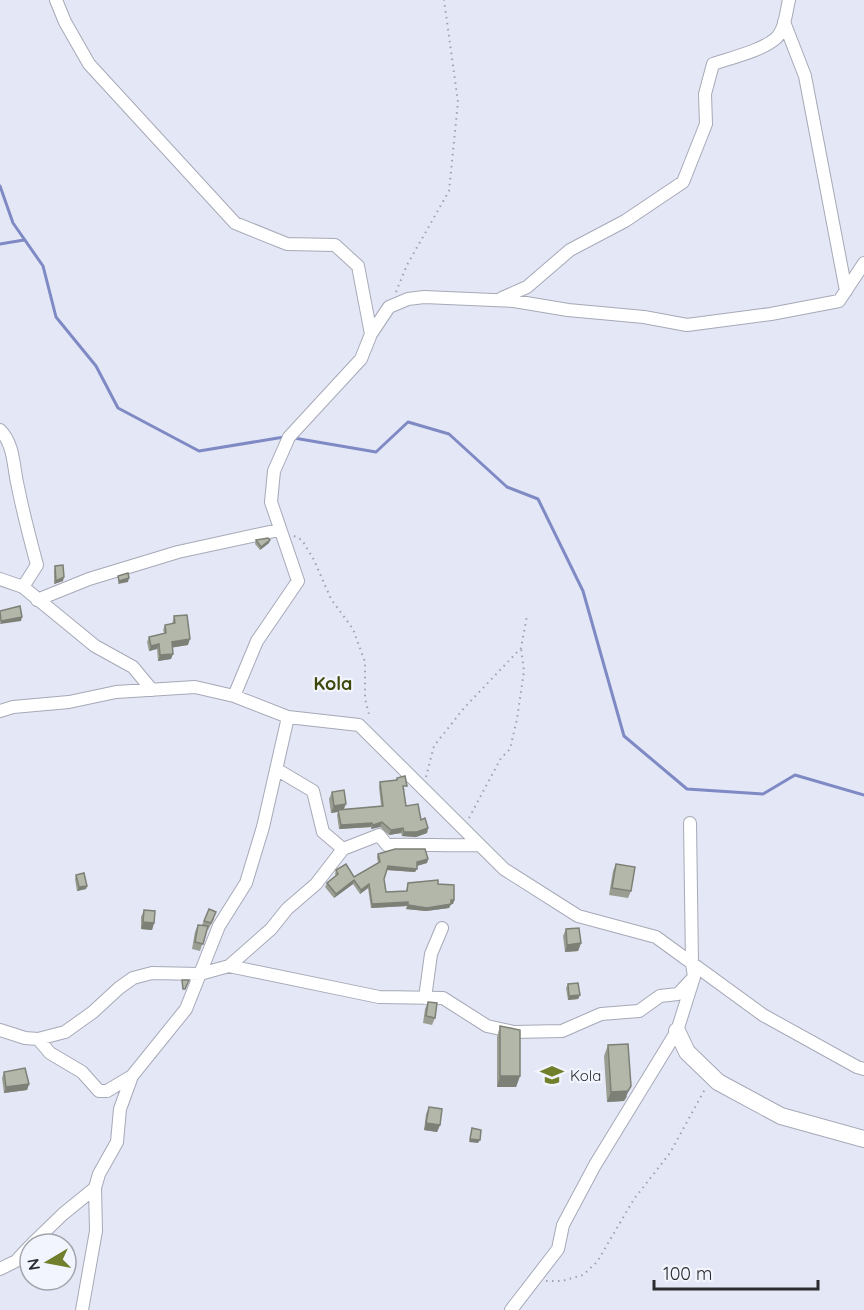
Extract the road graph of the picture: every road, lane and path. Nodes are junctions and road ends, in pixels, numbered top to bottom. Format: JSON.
{"nodes":[{"id":1,"x":56,"y":0,"type":"edge"},
{"id":2,"x":444,"y":0,"type":"edge"},
{"id":3,"x":789,"y":0,"type":"edge"},
{"id":4,"x":784,"y":22,"type":"junction"},
{"id":5,"x":864,"y":263,"type":"edge"},
{"id":6,"x":846,"y":291,"type":"junction"},
{"id":7,"x":496,"y":300,"type":"junction"},
{"id":8,"x":389,"y":307,"type":"junction"},
{"id":9,"x":371,"y":334,"type":"junction"},
{"id":10,"x":0,"y":430,"type":"edge"},
{"id":11,"x":279,"y":530,"type":"junction"},
{"id":12,"x":0,"y":579,"type":"edge"},
{"id":13,"x":23,"y":587,"type":"junction"},
{"id":14,"x":37,"y":600,"type":"junction"},
{"id":15,"x":527,"y":616,"type":"dead end"},
{"id":16,"x":520,"y":648,"type":"junction"},
{"id":17,"x":152,"y":690,"type":"junction"},
{"id":18,"x":234,"y":696,"type":"junction"},
{"id":19,"x":0,"y":711,"type":"edge"},
{"id":20,"x":288,"y":717,"type":"junction"},
{"id":21,"x":370,"y":720,"type":"dead end"},
{"id":22,"x":276,"y":769,"type":"junction"},
{"id":23,"x":423,"y":789,"type":"junction"},
{"id":24,"x":690,"y":823,"type":"dead end"},
{"id":25,"x":463,"y":828,"type":"junction"},
{"id":26,"x":479,"y":845,"type":"junction"},
{"id":27,"x":343,"y":849,"type":"junction"},
{"id":28,"x":442,"y":928,"type":"dead end"},
{"id":29,"x":692,"y":963,"type":"junction"},
{"id":30,"x":229,"y":966,"type":"junction"},
{"id":31,"x":200,"y":974,"type":"junction"},
{"id":32,"x":694,"y":977,"type":"junction"},
{"id":33,"x":424,"y":998,"type":"junction"},
{"id":34,"x":0,"y":1030,"type":"edge"},
{"id":35,"x":678,"y":1031,"type":"junction"},
{"id":36,"x":38,"y":1039,"type":"junction"},
{"id":37,"x":864,"y":1069,"type":"edge"},
{"id":38,"x":132,"y":1076,"type":"junction"},
{"id":39,"x":712,"y":1077,"type":"junction"},
{"id":40,"x":864,"y":1139,"type":"edge"},
{"id":41,"x":95,"y":1188,"type":"junction"},
{"id":42,"x":44,"y":1232,"type":"edge"},
{"id":43,"x":18,"y":1258,"type":"edge"},
{"id":44,"x":0,"y":1269,"type":"edge"},
{"id":45,"x":534,"y":1282,"type":"junction"},
{"id":46,"x":82,"y":1310,"type":"edge"},
{"id":47,"x":511,"y":1310,"type":"edge"}],
"edges":[{"from":1,"to":9,"type":"street"},
{"from":2,"to":8,"type":"path"},
{"from":3,"to":4,"type":"street"},
{"from":4,"to":6,"type":"street"},
{"from":4,"to":7,"type":"street"},
{"from":5,"to":6,"type":"street"},
{"from":6,"to":7,"type":"street"},
{"from":7,"to":8,"type":"street"},
{"from":8,"to":9,"type":"street"},
{"from":9,"to":11,"type":"street"},
{"from":10,"to":13,"type":"street"},
{"from":11,"to":14,"type":"street"},
{"from":11,"to":18,"type":"street"},
{"from":11,"to":21,"type":"path"},
{"from":12,"to":13,"type":"street"},
{"from":13,"to":14,"type":"street"},
{"from":14,"to":17,"type":"street"},
{"from":15,"to":16,"type":"path"},
{"from":16,"to":23,"type":"path"},
{"from":16,"to":25,"type":"path"},
{"from":17,"to":18,"type":"street"},
{"from":17,"to":19,"type":"street"},
{"from":18,"to":20,"type":"street"},
{"from":20,"to":22,"type":"street"},
{"from":20,"to":23,"type":"street"},
{"from":22,"to":27,"type":"street"},
{"from":22,"to":31,"type":"street"},
{"from":23,"to":25,"type":"street"},
{"from":24,"to":29,"type":"street"},
{"from":25,"to":26,"type":"street"},
{"from":26,"to":27,"type":"street"},
{"from":26,"to":29,"type":"street"},
{"from":27,"to":30,"type":"street"},
{"from":28,"to":33,"type":"street"},
{"from":29,"to":32,"type":"street"},
{"from":29,"to":37,"type":"street"},
{"from":30,"to":31,"type":"street"},
{"from":30,"to":33,"type":"street"},
{"from":31,"to":36,"type":"street"},
{"from":31,"to":38,"type":"street"},
{"from":32,"to":33,"type":"street"},
{"from":32,"to":35,"type":"street"},
{"from":34,"to":36,"type":"street"},
{"from":35,"to":39,"type":"street"},
{"from":35,"to":45,"type":"street"},
{"from":36,"to":38,"type":"street"},
{"from":38,"to":41,"type":"street"},
{"from":39,"to":40,"type":"street"},
{"from":39,"to":45,"type":"path"},
{"from":41,"to":42,"type":"street"},
{"from":41,"to":46,"type":"street"},
{"from":43,"to":44,"type":"street"},
{"from":45,"to":47,"type":"street"}]}
